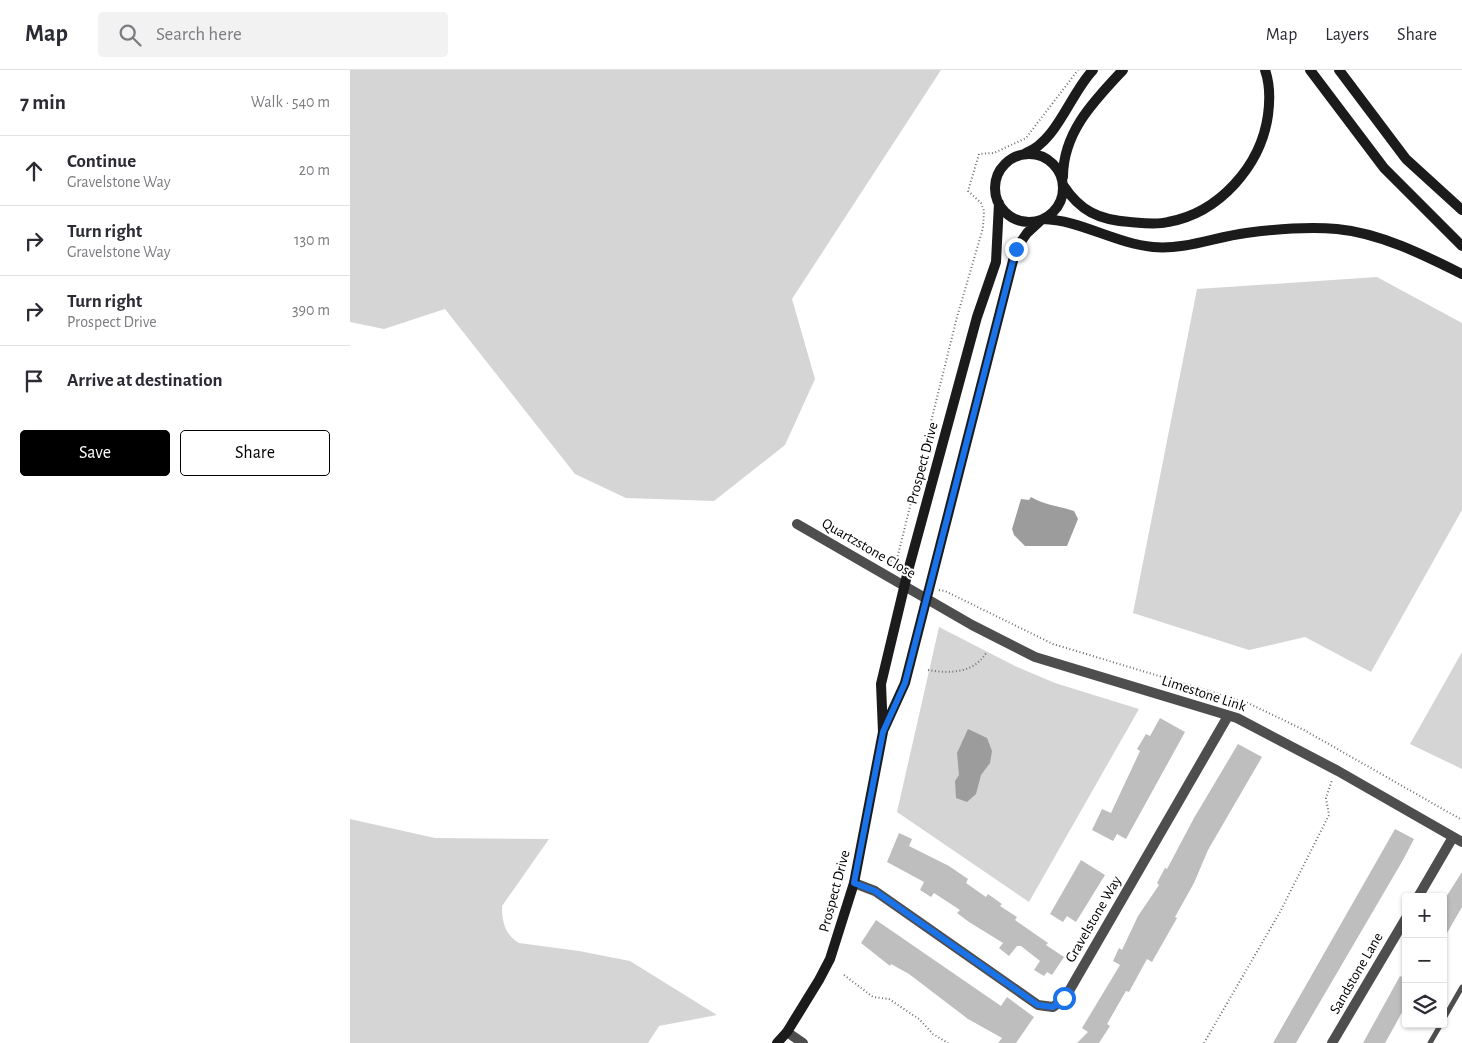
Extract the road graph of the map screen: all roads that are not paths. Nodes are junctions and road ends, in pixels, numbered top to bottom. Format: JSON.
{"nodes":[{"id":1,"x":1093,"y":70,"type":"edge"},
{"id":2,"x":1123,"y":70,"type":"edge"},
{"id":3,"x":1265,"y":70,"type":"edge"},
{"id":4,"x":1310,"y":70,"type":"edge"},
{"id":5,"x":1339,"y":70,"type":"edge"},
{"id":6,"x":1024,"y":154,"type":"junction"},
{"id":7,"x":1063,"y":183,"type":"junction"},
{"id":8,"x":999,"y":203,"type":"junction"},
{"id":9,"x":1462,"y":210,"type":"edge"},
{"id":10,"x":1041,"y":220,"type":"junction"},
{"id":11,"x":1462,"y":246,"type":"edge"},
{"id":12,"x":1462,"y":274,"type":"edge"},
{"id":13,"x":797,"y":524,"type":"dead end"},
{"id":14,"x":905,"y":586,"type":"junction"},
{"id":15,"x":926,"y":598,"type":"junction"},
{"id":16,"x":1228,"y":716,"type":"junction"},
{"id":17,"x":883,"y":732,"type":"junction"},
{"id":18,"x":1458,"y":840,"type":"edge"},
{"id":19,"x":854,"y":883,"type":"junction"},
{"id":20,"x":1421,"y":893,"type":"edge"},
{"id":21,"x":1402,"y":925,"type":"edge"},
{"id":22,"x":1462,"y":987,"type":"edge"},
{"id":23,"x":1447,"y":1013,"type":"edge"},
{"id":24,"x":1439,"y":1028,"type":"edge"},
{"id":25,"x":787,"y":1032,"type":"junction"},
{"id":26,"x":777,"y":1043,"type":"edge"},
{"id":27,"x":803,"y":1043,"type":"edge"},
{"id":28,"x":1332,"y":1043,"type":"edge"},
{"id":29,"x":1430,"y":1043,"type":"edge"}],
"edges":[{"from":1,"to":6,"type":"street"},
{"from":2,"to":7,"type":"street"},
{"from":3,"to":7,"type":"street"},
{"from":4,"to":11,"type":"street"},
{"from":5,"to":9,"type":"street"},
{"from":6,"to":7,"type":"street"},
{"from":6,"to":8,"type":"street"},
{"from":7,"to":10,"type":"street"},
{"from":8,"to":10,"type":"street"},
{"from":8,"to":14,"type":"street","name":"Prospect Drive"},
{"from":10,"to":12,"type":"street"},
{"from":10,"to":15,"type":"street","name":"Prospect Drive"},
{"from":13,"to":14,"type":"street","name":"Quartzstone Close"},
{"from":14,"to":15,"type":"street","name":"Quartzstone Close"},
{"from":14,"to":17,"type":"street","name":"Prospect Drive"},
{"from":15,"to":16,"type":"street","name":"Limestone Link"},
{"from":15,"to":17,"type":"street","name":"Prospect Drive"},
{"from":16,"to":18,"type":"street","name":"Limestone Link"},
{"from":16,"to":19,"type":"street","name":"Gravelstone Way"},
{"from":17,"to":19,"type":"street","name":"Prospect Drive"},
{"from":18,"to":20,"type":"street"},
{"from":19,"to":25,"type":"street","name":"Prospect Drive"},
{"from":21,"to":28,"type":"street","name":"Sandstone Lane"},
{"from":22,"to":23,"type":"lane"},
{"from":24,"to":29,"type":"lane"},
{"from":25,"to":26,"type":"street","name":"Prospect Drive"},
{"from":25,"to":27,"type":"street"}]}
